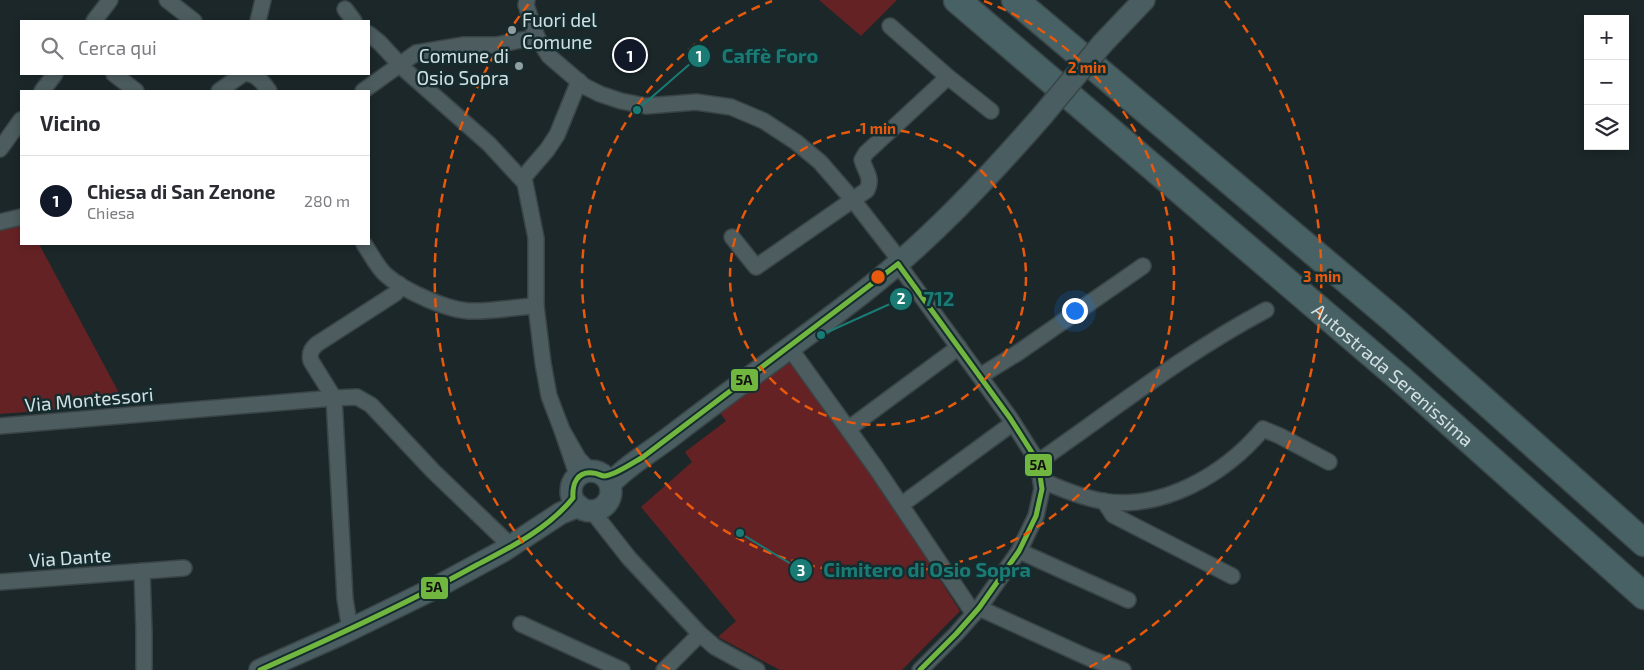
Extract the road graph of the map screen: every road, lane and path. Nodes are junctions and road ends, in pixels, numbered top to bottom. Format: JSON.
{"nodes":[{"id":1,"x":110,"y":0,"type":"edge"},
{"id":2,"x":167,"y":0,"type":"edge"},
{"id":3,"x":263,"y":0,"type":"edge"},
{"id":4,"x":527,"y":0,"type":"edge"},
{"id":5,"x":957,"y":0,"type":"edge"},
{"id":6,"x":1015,"y":0,"type":"edge"},
{"id":7,"x":1144,"y":0,"type":"edge"},
{"id":8,"x":345,"y":9,"type":"dead end"},
{"id":9,"x":95,"y":20,"type":"edge"},
{"id":10,"x":193,"y":20,"type":"edge"},
{"id":11,"x":258,"y":20,"type":"edge"},
{"id":12,"x":353,"y":20,"type":"edge"},
{"id":13,"x":890,"y":26,"type":"dead end"},
{"id":14,"x":370,"y":35,"type":"edge"},
{"id":15,"x":537,"y":37,"type":"junction"},
{"id":16,"x":400,"y":64,"type":"junction"},
{"id":17,"x":54,"y":75,"type":"edge"},
{"id":18,"x":115,"y":75,"type":"edge"},
{"id":19,"x":242,"y":75,"type":"edge"},
{"id":20,"x":255,"y":75,"type":"edge"},
{"id":21,"x":948,"y":77,"type":"junction"},
{"id":22,"x":579,"y":81,"type":"junction"},
{"id":23,"x":43,"y":90,"type":"edge"},
{"id":24,"x":135,"y":90,"type":"edge"},
{"id":25,"x":220,"y":90,"type":"edge"},
{"id":26,"x":268,"y":90,"type":"edge"},
{"id":27,"x":364,"y":90,"type":"edge"},
{"id":28,"x":991,"y":111,"type":"dead end"},
{"id":29,"x":20,"y":121,"type":"edge"},
{"id":30,"x":0,"y":149,"type":"edge"},
{"id":31,"x":522,"y":179,"type":"junction"},
{"id":32,"x":853,"y":200,"type":"junction"},
{"id":33,"x":20,"y":217,"type":"edge"},
{"id":34,"x":0,"y":222,"type":"edge"},
{"id":35,"x":732,"y":237,"type":"dead end"},
{"id":36,"x":365,"y":245,"type":"edge"},
{"id":37,"x":898,"y":264,"type":"junction"},
{"id":38,"x":1143,"y":266,"type":"dead end"},
{"id":39,"x":399,"y":284,"type":"junction"},
{"id":40,"x":536,"y":306,"type":"junction"},
{"id":41,"x":1266,"y":310,"type":"dead end"},
{"id":42,"x":789,"y":347,"type":"junction"},
{"id":43,"x":959,"y":347,"type":"junction"},
{"id":44,"x":980,"y":376,"type":"junction"},
{"id":45,"x":334,"y":398,"type":"junction"},
{"id":46,"x":1013,"y":423,"type":"junction"},
{"id":47,"x":0,"y":426,"type":"edge"},
{"id":48,"x":848,"y":429,"type":"junction"},
{"id":49,"x":1038,"y":462,"type":"junction"},
{"id":50,"x":1328,"y":462,"type":"dead end"},
{"id":51,"x":595,"y":477,"type":"junction"},
{"id":52,"x":1041,"y":480,"type":"junction"},
{"id":53,"x":1104,"y":501,"type":"junction"},
{"id":54,"x":901,"y":505,"type":"junction"},
{"id":55,"x":585,"y":510,"type":"junction"},
{"id":56,"x":1644,"y":543,"type":"edge"},
{"id":57,"x":511,"y":546,"type":"junction"},
{"id":58,"x":1019,"y":550,"type":"junction"},
{"id":59,"x":184,"y":568,"type":"dead end"},
{"id":60,"x":142,"y":572,"type":"junction"},
{"id":61,"x":1232,"y":576,"type":"dead end"},
{"id":62,"x":0,"y":582,"type":"edge"},
{"id":63,"x":1644,"y":596,"type":"edge"},
{"id":64,"x":1128,"y":600,"type":"dead end"},
{"id":65,"x":976,"y":611,"type":"junction"},
{"id":66,"x":522,"y":624,"type":"dead end"},
{"id":67,"x":350,"y":629,"type":"junction"},
{"id":68,"x":700,"y":634,"type":"junction"},
{"id":69,"x":1086,"y":664,"type":"edge"},
{"id":70,"x":144,"y":670,"type":"edge"},
{"id":71,"x":260,"y":670,"type":"edge"},
{"id":72,"x":622,"y":670,"type":"edge"},
{"id":73,"x":664,"y":670,"type":"edge"},
{"id":74,"x":757,"y":670,"type":"edge"},
{"id":75,"x":920,"y":670,"type":"edge"},
{"id":76,"x":1123,"y":670,"type":"edge"}],
"edges":[{"from":1,"to":9,"type":"street"},
{"from":2,"to":10,"type":"street"},
{"from":3,"to":11,"type":"street"},
{"from":4,"to":15,"type":"street"},
{"from":5,"to":63,"type":"highway","name":"Autostrada Serenissima"},
{"from":6,"to":56,"type":"highway"},
{"from":7,"to":37,"type":"street","bridge":true},
{"from":8,"to":12,"type":"street"},
{"from":13,"to":21,"type":"street"},
{"from":14,"to":16,"type":"street"},
{"from":15,"to":16,"type":"street"},
{"from":15,"to":22,"type":"street"},
{"from":16,"to":27,"type":"street"},
{"from":16,"to":31,"type":"street"},
{"from":17,"to":23,"type":"street"},
{"from":18,"to":24,"type":"street"},
{"from":19,"to":25,"type":"street"},
{"from":20,"to":26,"type":"street"},
{"from":21,"to":28,"type":"street"},
{"from":21,"to":32,"type":"street"},
{"from":22,"to":31,"type":"street"},
{"from":22,"to":32,"type":"street"},
{"from":29,"to":30,"type":"street"},
{"from":31,"to":40,"type":"street"},
{"from":32,"to":35,"type":"street"},
{"from":32,"to":37,"type":"street"},
{"from":33,"to":34,"type":"street"},
{"from":36,"to":39,"type":"street"},
{"from":37,"to":42,"type":"street"},
{"from":37,"to":43,"type":"street"},
{"from":38,"to":44,"type":"street"},
{"from":39,"to":40,"type":"street"},
{"from":39,"to":45,"type":"street"},
{"from":40,"to":51,"type":"street"},
{"from":41,"to":49,"type":"street"},
{"from":42,"to":48,"type":"street"},
{"from":42,"to":51,"type":"street"},
{"from":43,"to":44,"type":"street"},
{"from":43,"to":48,"type":"street"},
{"from":44,"to":46,"type":"street"},
{"from":45,"to":47,"type":"street","name":"Via Montessori"},
{"from":45,"to":57,"type":"street","name":"Via Montessori"},
{"from":45,"to":67,"type":"street"},
{"from":46,"to":49,"type":"street"},
{"from":46,"to":54,"type":"street"},
{"from":48,"to":54,"type":"street"},
{"from":49,"to":52,"type":"street"},
{"from":50,"to":53,"type":"street"},
{"from":51,"to":55,"type":"street"},
{"from":51,"to":55,"type":"street"},
{"from":52,"to":53,"type":"street"},
{"from":52,"to":58,"type":"street"},
{"from":53,"to":61,"type":"street"},
{"from":54,"to":65,"type":"street"},
{"from":55,"to":57,"type":"street"},
{"from":55,"to":68,"type":"street"},
{"from":57,"to":67,"type":"street"},
{"from":58,"to":64,"type":"street"},
{"from":58,"to":65,"type":"street"},
{"from":59,"to":60,"type":"street","name":"Via Dante"},
{"from":60,"to":62,"type":"street","name":"Via Dante"},
{"from":60,"to":70,"type":"street"},
{"from":65,"to":69,"type":"street"},
{"from":65,"to":75,"type":"street"},
{"from":66,"to":72,"type":"street"},
{"from":67,"to":71,"type":"street"},
{"from":68,"to":73,"type":"street"},
{"from":68,"to":74,"type":"street"},
{"from":69,"to":76,"type":"street"}]}
